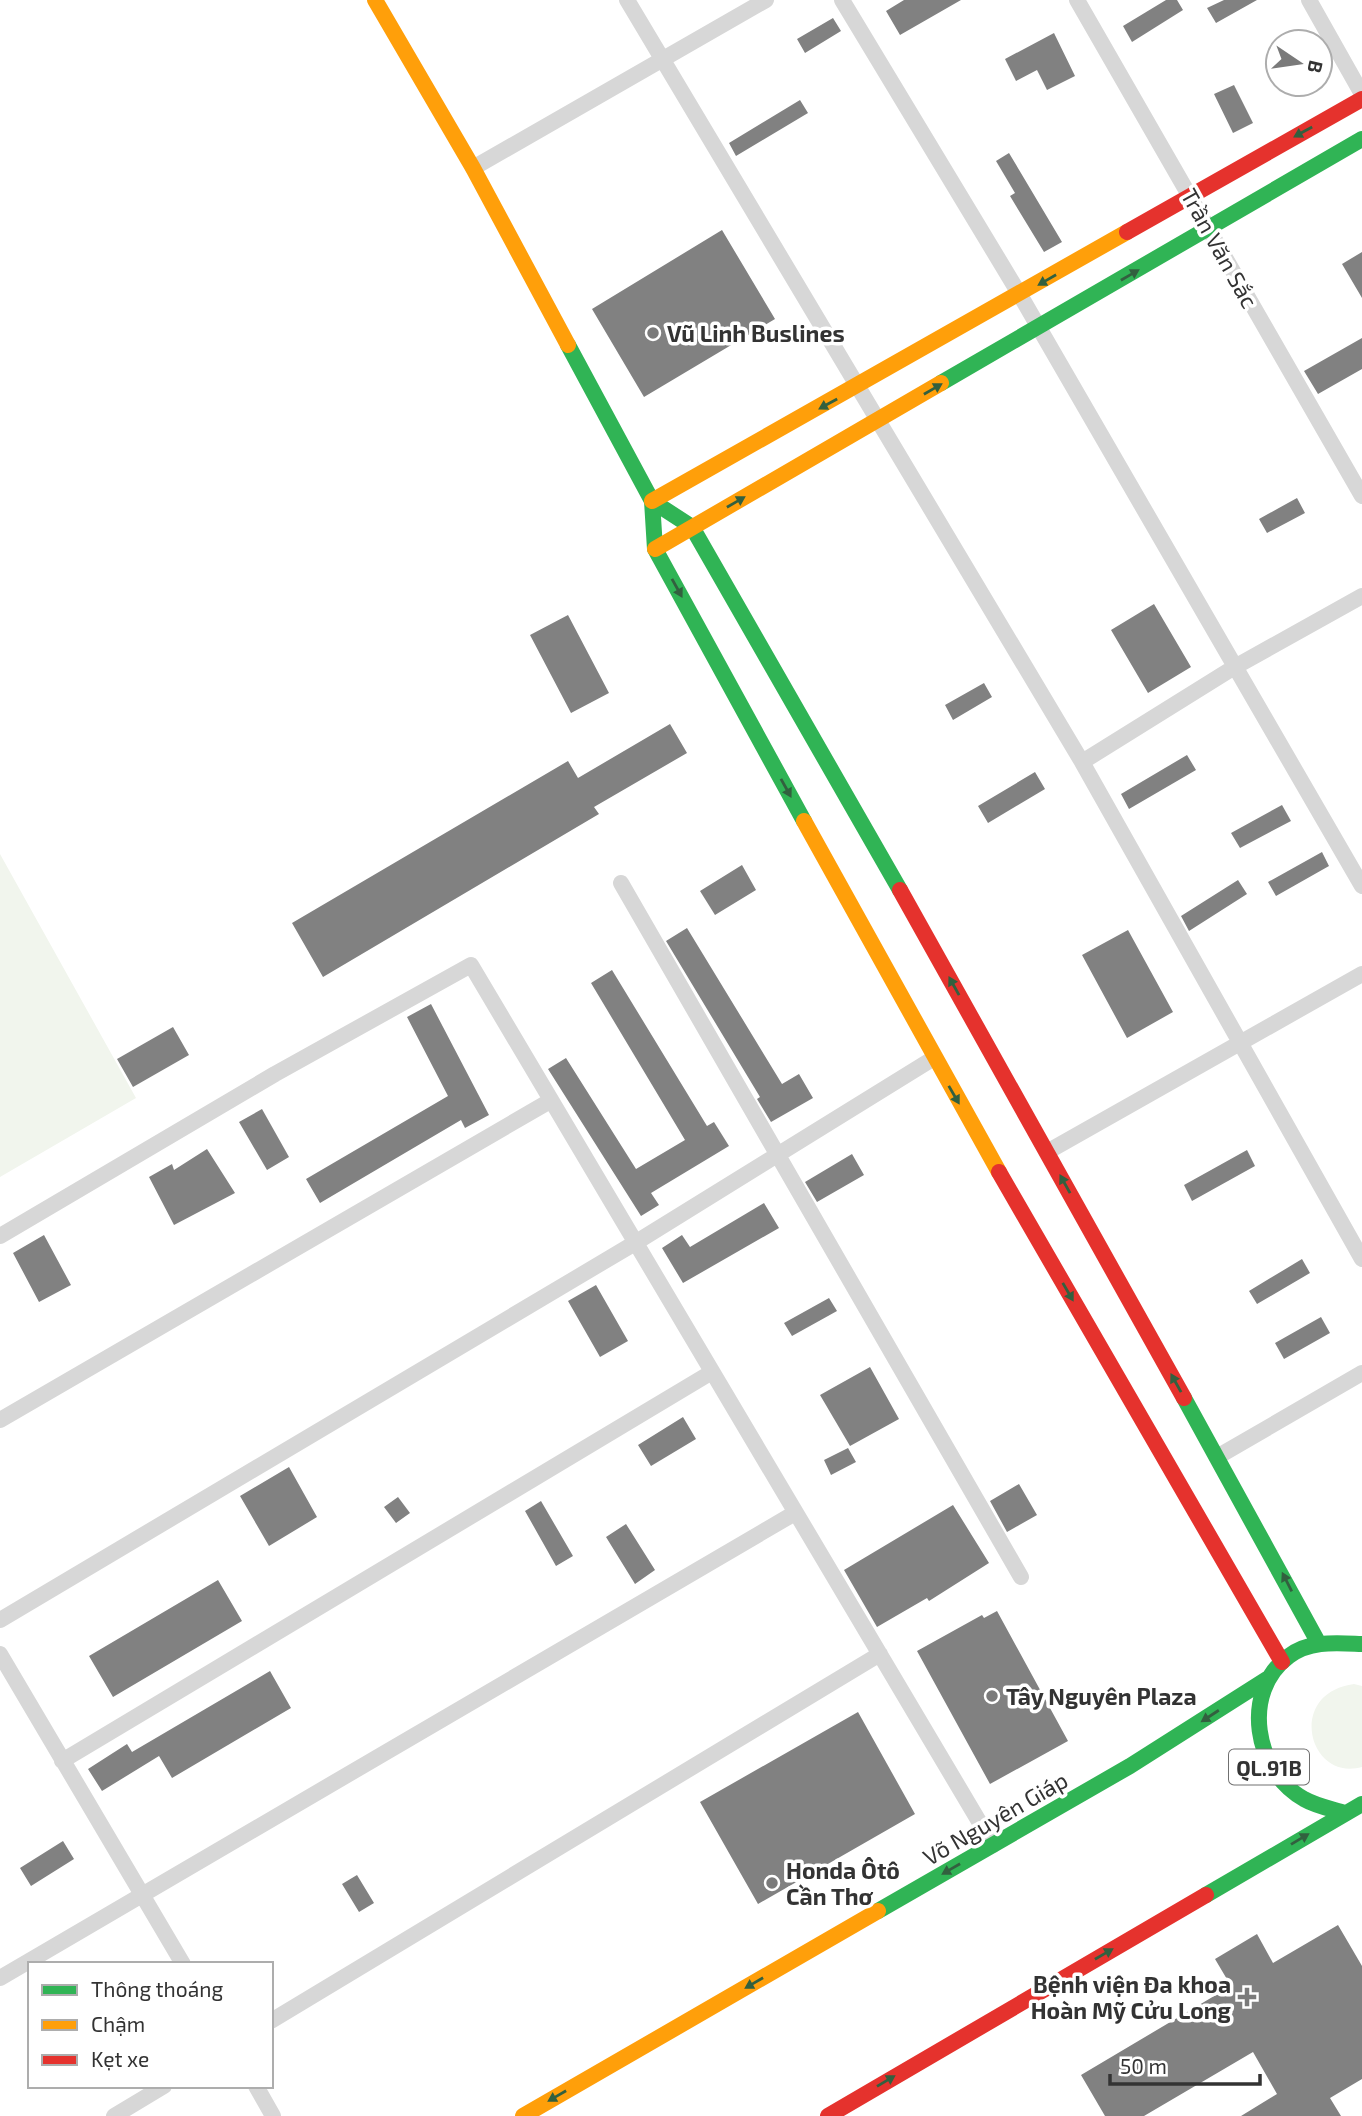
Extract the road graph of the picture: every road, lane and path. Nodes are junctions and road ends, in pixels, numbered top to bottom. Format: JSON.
{"nodes":[{"id":1,"x":375,"y":0,"type":"edge"},
{"id":2,"x":627,"y":0,"type":"edge"},
{"id":3,"x":766,"y":0,"type":"edge"},
{"id":4,"x":842,"y":0,"type":"edge"},
{"id":5,"x":1077,"y":0,"type":"edge"},
{"id":6,"x":1309,"y":0,"type":"edge"},
{"id":7,"x":661,"y":62,"type":"junction"},
{"id":8,"x":1362,"y":97,"type":"edge"},
{"id":9,"x":1362,"y":139,"type":"edge"},
{"id":10,"x":473,"y":168,"type":"junction"},
{"id":11,"x":1191,"y":196,"type":"junction"},
{"id":12,"x":1208,"y":230,"type":"junction"},
{"id":13,"x":1020,"y":295,"type":"junction"},
{"id":14,"x":1036,"y":329,"type":"junction"},
{"id":15,"x":860,"y":386,"type":"junction"},
{"id":16,"x":880,"y":420,"type":"junction"},
{"id":17,"x":1362,"y":496,"type":"edge"},
{"id":18,"x":652,"y":501,"type":"junction"},
{"id":19,"x":692,"y":527,"type":"junction"},
{"id":20,"x":655,"y":549,"type":"junction"},
{"id":21,"x":1362,"y":596,"type":"edge"},
{"id":22,"x":1233,"y":668,"type":"junction"},
{"id":23,"x":1082,"y":762,"type":"junction"},
{"id":24,"x":621,"y":883,"type":"dead end"},
{"id":25,"x":1362,"y":886,"type":"edge"},
{"id":26,"x":1362,"y":974,"type":"edge"},
{"id":27,"x":1242,"y":1043,"type":"junction"},
{"id":28,"x":934,"y":1058,"type":"junction"},
{"id":29,"x":550,"y":1101,"type":"junction"},
{"id":30,"x":1047,"y":1152,"type":"junction"},
{"id":31,"x":777,"y":1154,"type":"junction"},
{"id":32,"x":0,"y":1236,"type":"edge"},
{"id":33,"x":635,"y":1243,"type":"junction"},
{"id":34,"x":1362,"y":1259,"type":"edge"},
{"id":35,"x":712,"y":1372,"type":"junction"},
{"id":36,"x":1362,"y":1373,"type":"edge"},
{"id":37,"x":0,"y":1420,"type":"edge"},
{"id":38,"x":1217,"y":1457,"type":"junction"},
{"id":39,"x":796,"y":1513,"type":"junction"},
{"id":40,"x":1021,"y":1577,"type":"dead end"},
{"id":41,"x":0,"y":1620,"type":"edge"},
{"id":42,"x":1362,"y":1628,"type":"edge"},
{"id":43,"x":1341,"y":1640,"type":"junction"},
{"id":44,"x":1318,"y":1642,"type":"junction"},
{"id":45,"x":1362,"y":1644,"type":"edge"},
{"id":46,"x":0,"y":1654,"type":"edge"},
{"id":47,"x":880,"y":1654,"type":"junction"},
{"id":48,"x":1282,"y":1662,"type":"junction"},
{"id":49,"x":1267,"y":1679,"type":"junction"},
{"id":50,"x":62,"y":1761,"type":"junction"},
{"id":51,"x":1362,"y":1804,"type":"edge"},
{"id":52,"x":1345,"y":1812,"type":"junction"},
{"id":53,"x":993,"y":1845,"type":"junction"},
{"id":54,"x":142,"y":1895,"type":"junction"},
{"id":55,"x":182,"y":1962,"type":"edge"},
{"id":56,"x":0,"y":1978,"type":"edge"},
{"id":57,"x":273,"y":2020,"type":"edge"},
{"id":58,"x":161,"y":2088,"type":"edge"},
{"id":59,"x":257,"y":2088,"type":"edge"},
{"id":60,"x":114,"y":2116,"type":"edge"},
{"id":61,"x":274,"y":2116,"type":"edge"},
{"id":62,"x":523,"y":2116,"type":"edge"},
{"id":63,"x":828,"y":2116,"type":"edge"}],
"edges":[{"from":1,"to":10,"type":"main road"},
{"from":2,"to":7,"type":"street"},
{"from":3,"to":7,"type":"street"},
{"from":4,"to":13,"type":"street"},
{"from":5,"to":11,"type":"street","name":"Trần Văn Sắc"},
{"from":6,"to":8,"type":"street"},
{"from":7,"to":10,"type":"street"},
{"from":7,"to":15,"type":"street"},
{"from":8,"to":11,"type":"main road","one_way":true},
{"from":9,"to":12,"type":"main road"},
{"from":10,"to":18,"type":"main road"},
{"from":11,"to":12,"type":"street","name":"Trần Văn Sắc"},
{"from":11,"to":13,"type":"main road","one_way":true},
{"from":14,"to":12,"type":"main road","one_way":true},
{"from":12,"to":17,"type":"street","name":"Trần Văn Sắc"},
{"from":13,"to":14,"type":"street"},
{"from":13,"to":15,"type":"main road"},
{"from":16,"to":14,"type":"main road","one_way":true},
{"from":14,"to":22,"type":"street"},
{"from":15,"to":16,"type":"street"},
{"from":15,"to":18,"type":"main road","one_way":true},
{"from":19,"to":16,"type":"main road","one_way":true},
{"from":16,"to":23,"type":"street"},
{"from":18,"to":19,"type":"main road"},
{"from":18,"to":20,"type":"main road"},
{"from":19,"to":20,"type":"main road"},
{"from":30,"to":19,"type":"main road","one_way":true},
{"from":20,"to":28,"type":"main road","one_way":true},
{"from":21,"to":22,"type":"street"},
{"from":22,"to":23,"type":"street"},
{"from":22,"to":25,"type":"street"},
{"from":23,"to":27,"type":"street"},
{"from":24,"to":31,"type":"street"},
{"from":26,"to":27,"type":"street"},
{"from":27,"to":30,"type":"street"},
{"from":27,"to":34,"type":"street"},
{"from":28,"to":31,"type":"street"},
{"from":28,"to":48,"type":"main road","one_way":true},
{"from":29,"to":32,"type":"street"},
{"from":29,"to":33,"type":"street"},
{"from":29,"to":37,"type":"street"},
{"from":38,"to":30,"type":"main road","one_way":true},
{"from":31,"to":33,"type":"street"},
{"from":31,"to":40,"type":"street"},
{"from":33,"to":35,"type":"street"},
{"from":33,"to":41,"type":"street"},
{"from":35,"to":39,"type":"street"},
{"from":35,"to":50,"type":"street"},
{"from":36,"to":38,"type":"street"},
{"from":44,"to":38,"type":"main road","one_way":true},
{"from":39,"to":47,"type":"street"},
{"from":39,"to":54,"type":"street"},
{"from":42,"to":43,"type":"main road","number":"QL.91B"},
{"from":43,"to":44,"type":"main road","number":"QL.91B"},
{"from":43,"to":45,"type":"main road","number":"QL.91B"},
{"from":44,"to":48,"type":"main road","number":"QL.91B"},
{"from":46,"to":50,"type":"street"},
{"from":47,"to":53,"type":"street"},
{"from":47,"to":57,"type":"street"},
{"from":48,"to":49,"type":"main road","number":"QL.91B"},
{"from":49,"to":52,"type":"main road","number":"QL.91B"},
{"from":49,"to":53,"type":"main road","name":"Võ Nguyên Giáp","number":"QL.91B","one_way":true},
{"from":50,"to":54,"type":"street"},
{"from":51,"to":52,"type":"main road"},
{"from":63,"to":52,"type":"main road","one_way":true},
{"from":53,"to":62,"type":"main road","name":"Võ Nguyên Giáp","number":"QL.91B","one_way":true},
{"from":54,"to":55,"type":"street"},
{"from":54,"to":56,"type":"street"},
{"from":58,"to":60,"type":"street"},
{"from":59,"to":61,"type":"street"}]}
